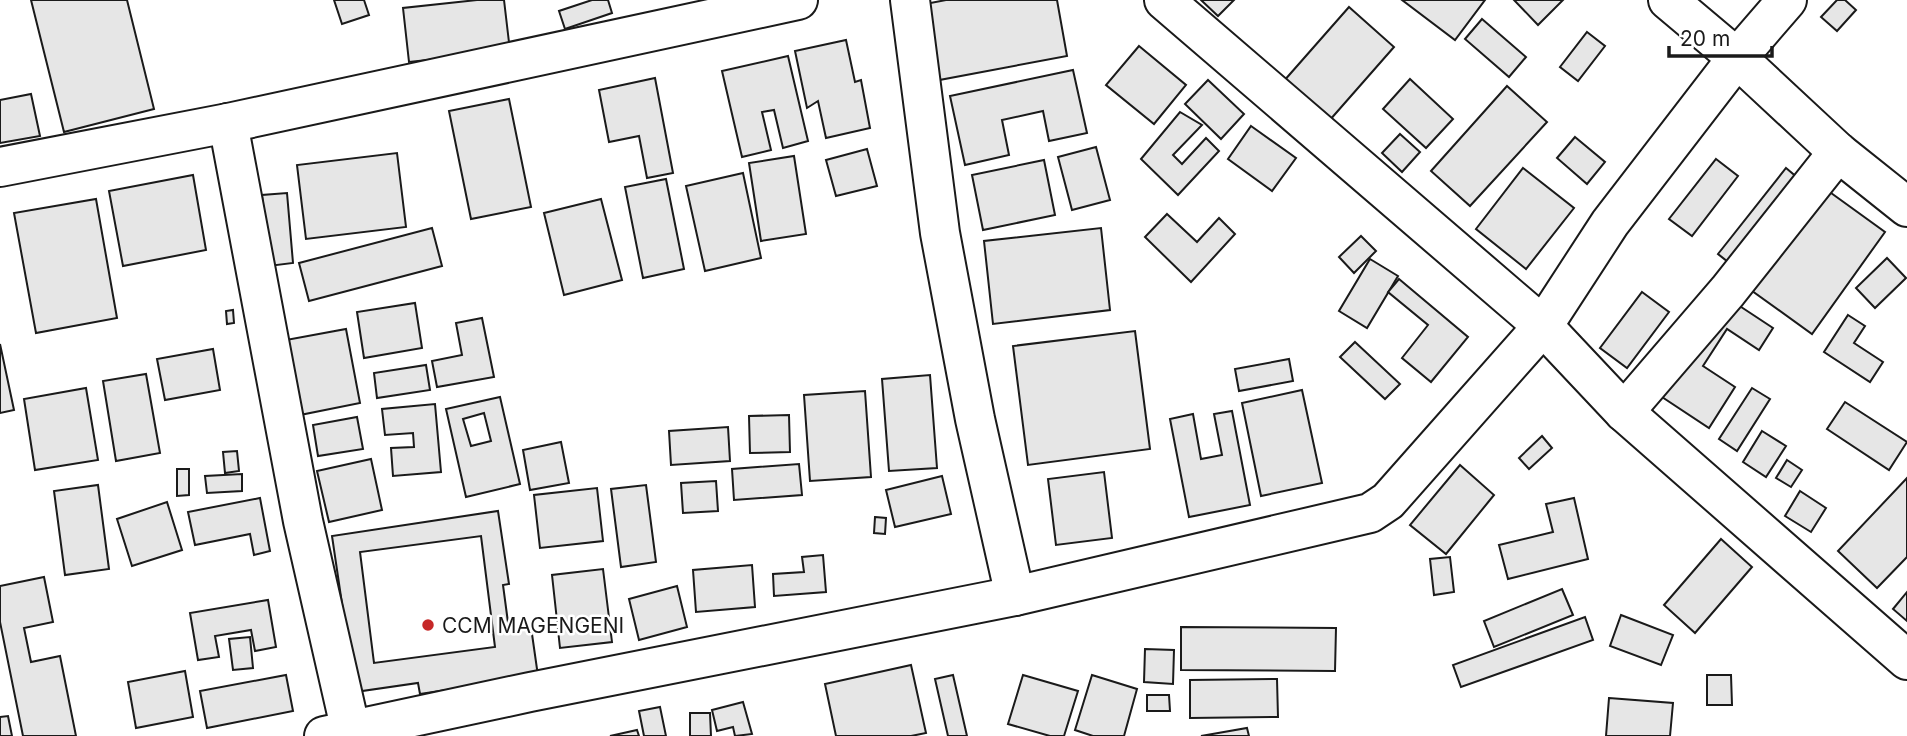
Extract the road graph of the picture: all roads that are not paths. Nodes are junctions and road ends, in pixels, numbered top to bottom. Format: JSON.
{"nodes":[{"id":1,"x":797,"y":0,"type":"edge"},
{"id":2,"x":910,"y":0,"type":"edge"},
{"id":3,"x":1164,"y":0,"type":"edge"},
{"id":4,"x":1668,"y":0,"type":"edge"},
{"id":5,"x":1787,"y":0,"type":"edge"},
{"id":6,"x":1737,"y":58,"type":"junction"},
{"id":7,"x":228,"y":123,"type":"junction"},
{"id":8,"x":1838,"y":152,"type":"junction"},
{"id":9,"x":0,"y":167,"type":"edge"},
{"id":10,"x":1907,"y":207,"type":"edge"},
{"id":11,"x":1543,"y":326,"type":"junction"},
{"id":12,"x":1624,"y":412,"type":"junction"},
{"id":13,"x":1015,"y":596,"type":"junction"},
{"id":14,"x":1907,"y":660,"type":"edge"},
{"id":15,"x":342,"y":734,"type":"edge"}],
"edges":[{"from":1,"to":7,"type":"street"},
{"from":2,"to":13,"type":"street"},
{"from":3,"to":11,"type":"street"},
{"from":4,"to":6,"type":"street"},
{"from":5,"to":6,"type":"street"},
{"from":6,"to":8,"type":"street"},
{"from":6,"to":11,"type":"street"},
{"from":7,"to":9,"type":"street"},
{"from":7,"to":15,"type":"street"},
{"from":8,"to":10,"type":"street"},
{"from":8,"to":12,"type":"street"},
{"from":11,"to":12,"type":"street"},
{"from":11,"to":13,"type":"street"},
{"from":12,"to":14,"type":"street"},
{"from":13,"to":15,"type":"street"}]}
